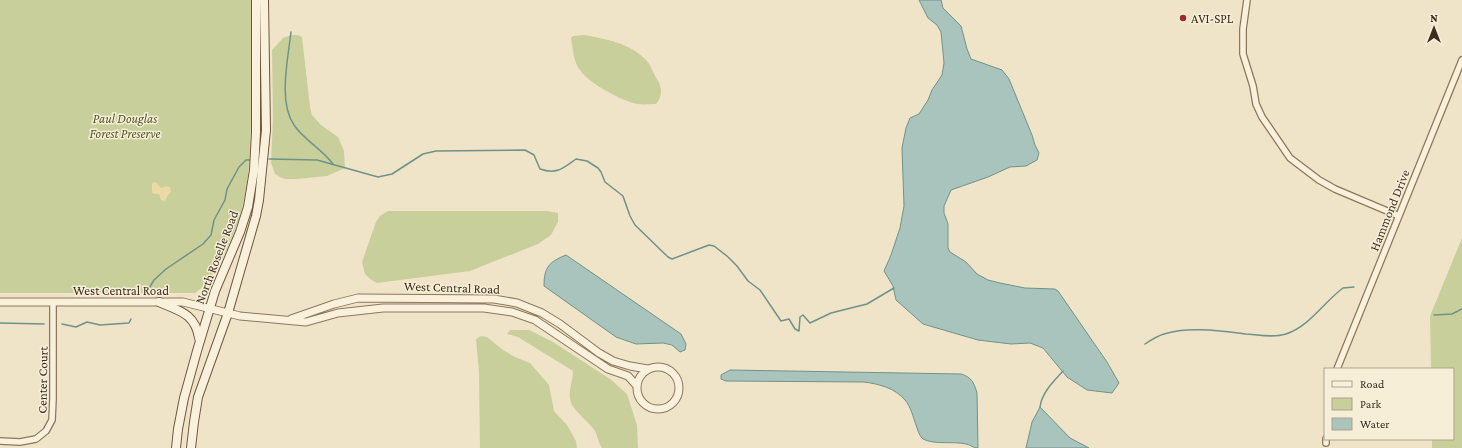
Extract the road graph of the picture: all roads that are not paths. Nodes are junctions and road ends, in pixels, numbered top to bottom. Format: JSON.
{"nodes":[{"id":1,"x":256,"y":0,"type":"edge"},
{"id":2,"x":264,"y":0,"type":"edge"},
{"id":3,"x":1247,"y":0,"type":"edge"},
{"id":4,"x":1462,"y":60,"type":"edge"},
{"id":5,"x":1399,"y":216,"type":"junction"},
{"id":6,"x":382,"y":298,"type":"junction"},
{"id":7,"x":454,"y":298,"type":"junction"},
{"id":8,"x":0,"y":302,"type":"edge"},
{"id":9,"x":53,"y":302,"type":"junction"},
{"id":10,"x":159,"y":302,"type":"junction"},
{"id":11,"x":522,"y":305,"type":"junction"},
{"id":12,"x":209,"y":308,"type":"junction"},
{"id":13,"x":383,"y":308,"type":"junction"},
{"id":14,"x":454,"y":308,"type":"junction"},
{"id":15,"x":228,"y":313,"type":"junction"},
{"id":16,"x":518,"y":314,"type":"junction"},
{"id":17,"x":289,"y":320,"type":"junction"},
{"id":18,"x":200,"y":341,"type":"junction"},
{"id":19,"x":1336,"y":368,"type":"edge"},
{"id":20,"x":648,"y":369,"type":"junction"},
{"id":21,"x":636,"y":386,"type":"junction"},
{"id":22,"x":0,"y":441,"type":"edge"},
{"id":23,"x":176,"y":448,"type":"edge"},
{"id":24,"x":191,"y":448,"type":"edge"}],
"edges":[{"from":1,"to":12,"type":"main road","name":"North Roselle Road"},
{"from":2,"to":15,"type":"main road","name":"North Roselle Road"},
{"from":3,"to":5,"type":"street"},
{"from":4,"to":5,"type":"street","name":"Hammond Drive"},
{"from":5,"to":19,"type":"street","name":"Hammond Drive"},
{"from":6,"to":7,"type":"street","name":"West Central Road"},
{"from":6,"to":13,"type":"street"},
{"from":6,"to":17,"type":"street","name":"West Central Road"},
{"from":7,"to":11,"type":"street","name":"West Central Road"},
{"from":7,"to":14,"type":"street"},
{"from":8,"to":9,"type":"street","name":"West Central Road"},
{"from":9,"to":10,"type":"street","name":"West Central Road"},
{"from":9,"to":22,"type":"street","name":"Center Court"},
{"from":10,"to":12,"type":"street","name":"West Central Road"},
{"from":10,"to":18,"type":"main road"},
{"from":11,"to":16,"type":"street"},
{"from":11,"to":20,"type":"street","name":"West Central Road"},
{"from":12,"to":15,"type":"street","name":"West Central Road"},
{"from":12,"to":18,"type":"main road","name":"North Roselle Road"},
{"from":13,"to":14,"type":"street","name":"West Central Road"},
{"from":13,"to":17,"type":"street","name":"West Central Road"},
{"from":14,"to":16,"type":"street","name":"West Central Road"},
{"from":15,"to":17,"type":"street","name":"West Central Road"},
{"from":15,"to":24,"type":"main road","name":"North Roselle Road"},
{"from":16,"to":21,"type":"street","name":"West Central Road"},
{"from":18,"to":23,"type":"main road","name":"North Roselle Road"},
{"from":20,"to":21,"type":"street"},
{"from":20,"to":21,"type":"street"}]}
